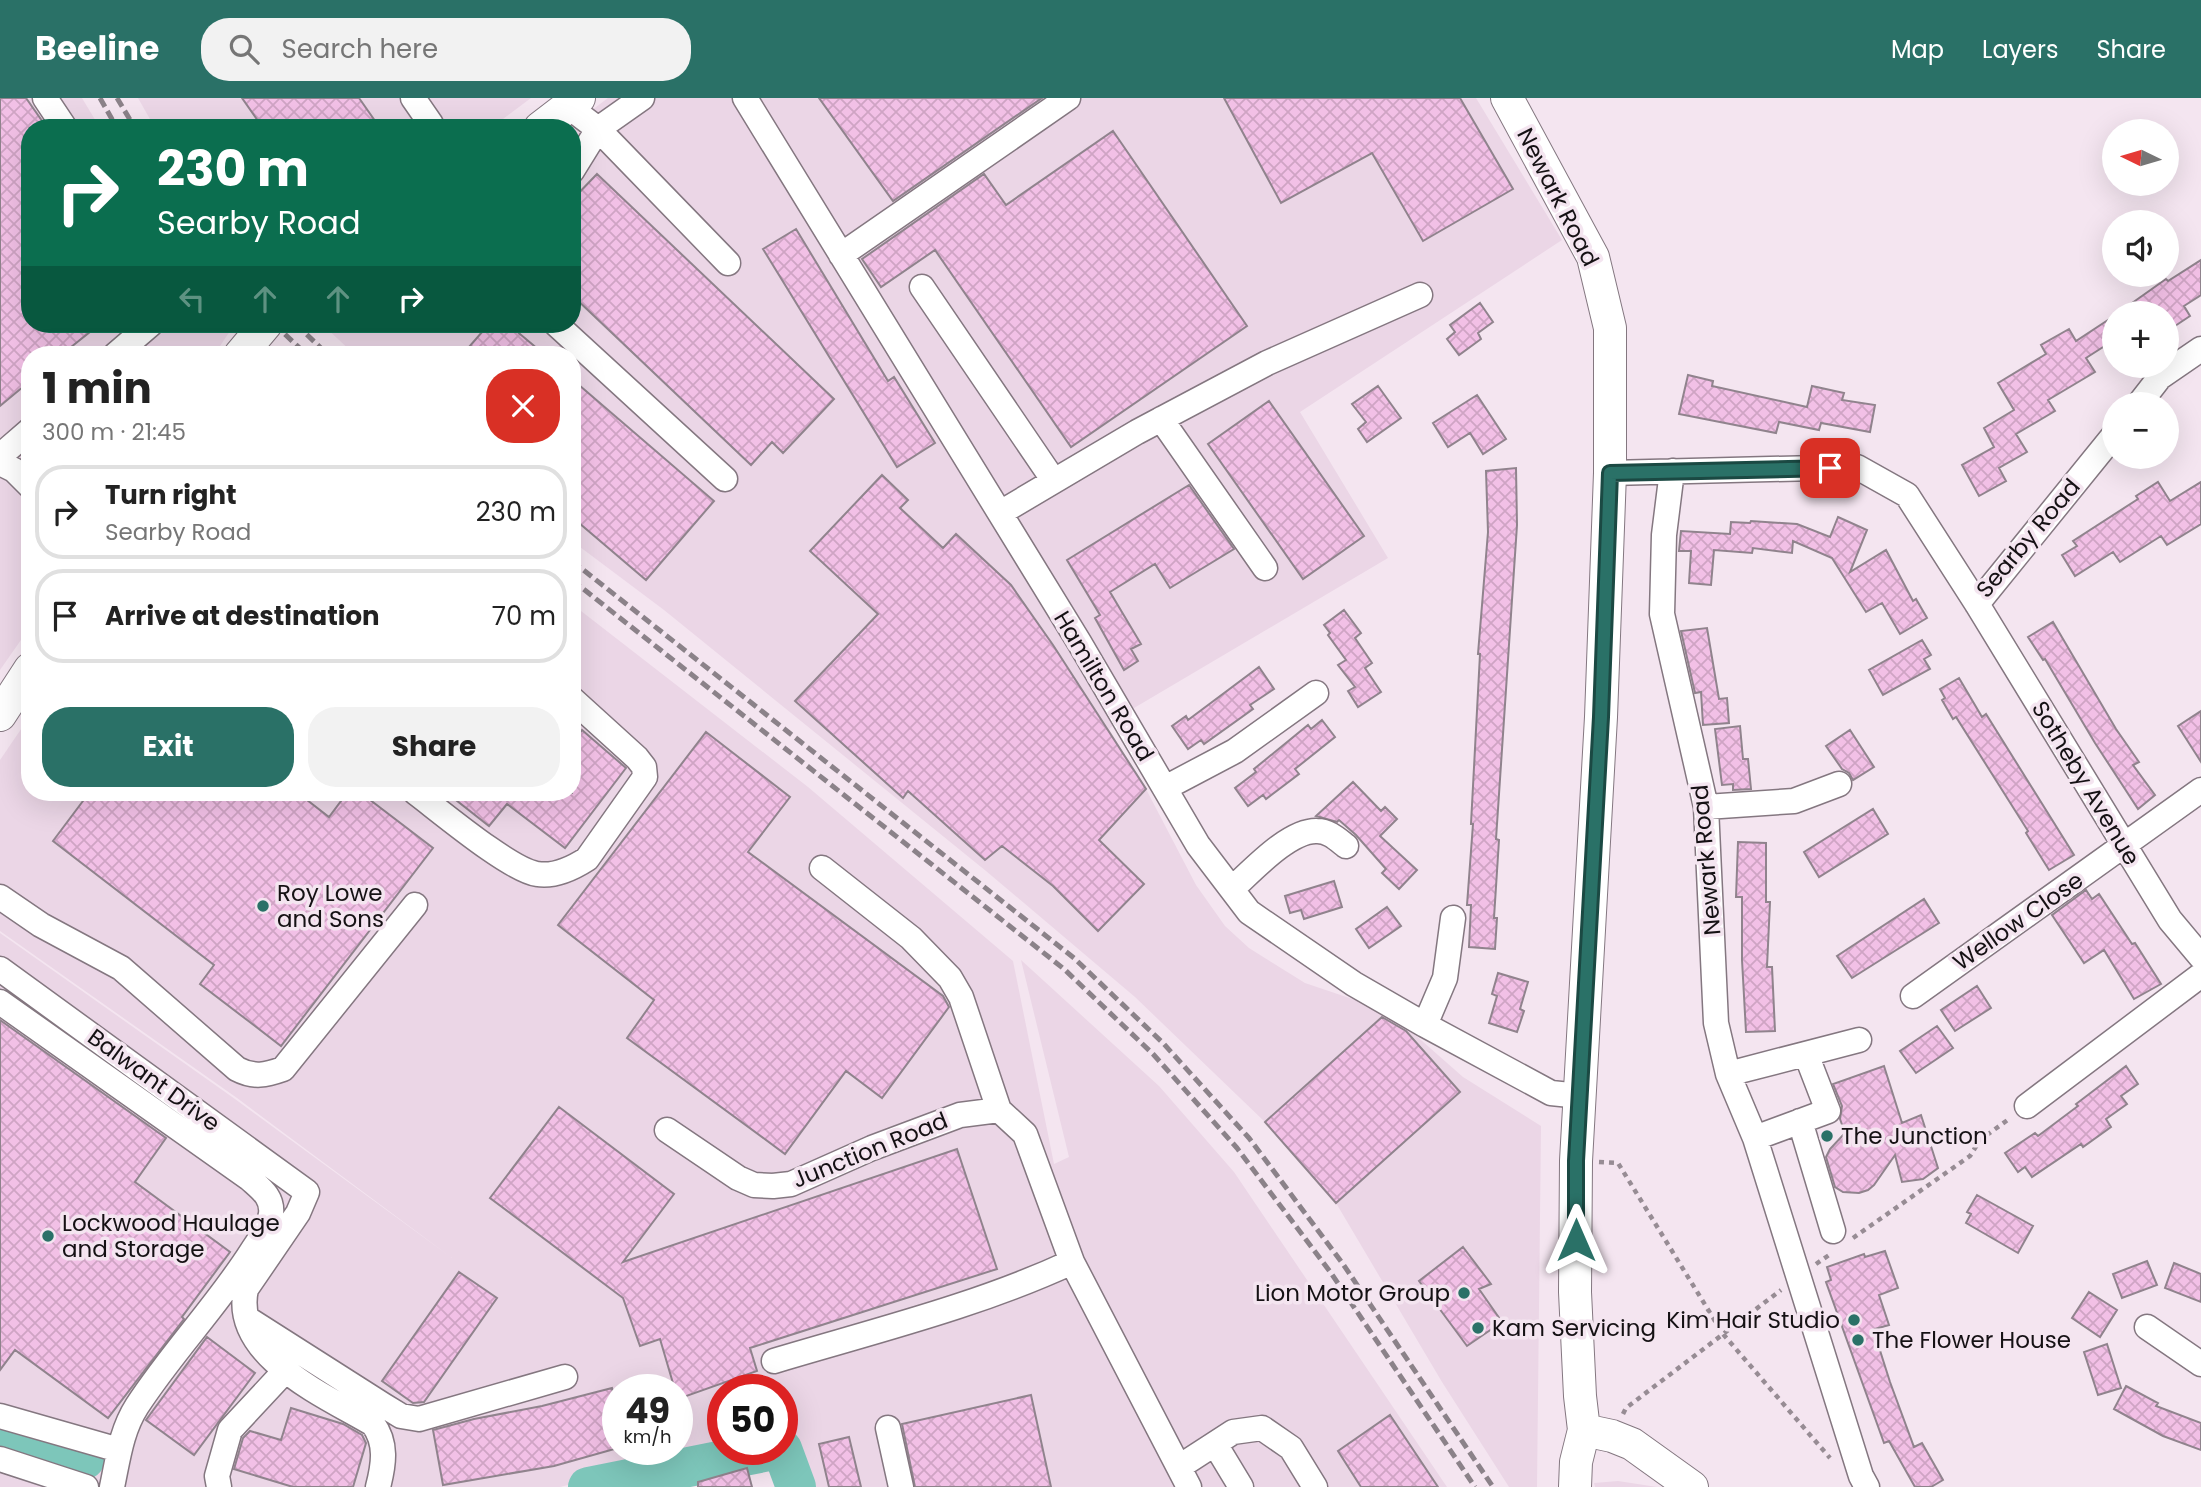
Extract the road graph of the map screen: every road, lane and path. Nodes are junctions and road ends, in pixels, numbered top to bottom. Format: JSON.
{"nodes":[{"id":1,"x":45,"y":98,"type":"edge"},
{"id":2,"x":413,"y":98,"type":"edge"},
{"id":3,"x":642,"y":98,"type":"edge"},
{"id":4,"x":745,"y":98,"type":"edge"},
{"id":5,"x":1068,"y":98,"type":"edge"},
{"id":6,"x":1507,"y":98,"type":"edge"},
{"id":7,"x":574,"y":103,"type":"edge"},
{"id":8,"x":59,"y":119,"type":"edge"},
{"id":9,"x":428,"y":119,"type":"edge"},
{"id":10,"x":552,"y":119,"type":"edge"},
{"id":11,"x":598,"y":129,"type":"junction"},
{"id":12,"x":581,"y":156,"type":"edge"},
{"id":13,"x":841,"y":255,"type":"junction"},
{"id":14,"x":728,"y":263,"type":"dead end"},
{"id":15,"x":922,"y":287,"type":"dead end"},
{"id":16,"x":1420,"y":295,"type":"dead end"},
{"id":17,"x":141,"y":333,"type":"edge"},
{"id":18,"x":566,"y":333,"type":"edge"},
{"id":19,"x":125,"y":346,"type":"edge"},
{"id":20,"x":580,"y":346,"type":"edge"},
{"id":21,"x":581,"y":347,"type":"edge"},
{"id":22,"x":2201,"y":349,"type":"edge"},
{"id":23,"x":2148,"y":392,"type":"edge"},
{"id":24,"x":1161,"y":419,"type":"junction"},
{"id":25,"x":21,"y":438,"type":"edge"},
{"id":26,"x":2102,"y":450,"type":"edge"},
{"id":27,"x":0,"y":456,"type":"edge"},
{"id":28,"x":0,"y":463,"type":"edge"},
{"id":29,"x":1672,"y":471,"type":"junction"},
{"id":30,"x":1610,"y":473,"type":"junction"},
{"id":31,"x":21,"y":477,"type":"edge"},
{"id":32,"x":725,"y":479,"type":"dead end"},
{"id":33,"x":1054,"y":481,"type":"junction"},
{"id":34,"x":1000,"y":513,"type":"junction"},
{"id":35,"x":1265,"y":568,"type":"dead end"},
{"id":36,"x":1977,"y":604,"type":"junction"},
{"id":37,"x":21,"y":683,"type":"edge"},
{"id":38,"x":1315,"y":693,"type":"dead end"},
{"id":39,"x":581,"y":707,"type":"edge"},
{"id":40,"x":0,"y":715,"type":"edge"},
{"id":41,"x":1839,"y":784,"type":"dead end"},
{"id":42,"x":1165,"y":788,"type":"junction"},
{"id":43,"x":2201,"y":790,"type":"edge"},
{"id":44,"x":426,"y":801,"type":"edge"},
{"id":45,"x":1706,"y":807,"type":"junction"},
{"id":46,"x":1346,"y":846,"type":"dead end"},
{"id":47,"x":2124,"y":846,"type":"junction"},
{"id":48,"x":822,"y":868,"type":"dead end"},
{"id":49,"x":1232,"y":889,"type":"junction"},
{"id":50,"x":0,"y":897,"type":"edge"},
{"id":51,"x":415,"y":905,"type":"dead end"},
{"id":52,"x":1453,"y":918,"type":"dead end"},
{"id":53,"x":2201,"y":957,"type":"edge"},
{"id":54,"x":0,"y":969,"type":"edge"},
{"id":55,"x":2201,"y":975,"type":"edge"},
{"id":56,"x":1913,"y":996,"type":"dead end"},
{"id":57,"x":0,"y":1002,"type":"edge"},
{"id":58,"x":1425,"y":1025,"type":"junction"},
{"id":59,"x":1859,"y":1041,"type":"dead end"},
{"id":60,"x":1806,"y":1054,"type":"junction"},
{"id":61,"x":1728,"y":1073,"type":"junction"},
{"id":62,"x":1580,"y":1096,"type":"junction"},
{"id":63,"x":2026,"y":1106,"type":"joint"},
{"id":64,"x":999,"y":1110,"type":"junction"},
{"id":65,"x":1800,"y":1121,"type":"junction"},
{"id":66,"x":667,"y":1130,"type":"dead end"},
{"id":67,"x":1755,"y":1138,"type":"junction"},
{"id":68,"x":1576,"y":1161,"type":"junction"},
{"id":69,"x":1842,"y":1239,"type":"junction"},
{"id":70,"x":1072,"y":1262,"type":"junction"},
{"id":71,"x":1798,"y":1277,"type":"junction"},
{"id":72,"x":245,"y":1316,"type":"junction"},
{"id":73,"x":2147,"y":1327,"type":"dead end"},
{"id":74,"x":1723,"y":1334,"type":"junction"},
{"id":75,"x":774,"y":1361,"type":"dead end"},
{"id":76,"x":2201,"y":1364,"type":"edge"},
{"id":77,"x":285,"y":1372,"type":"junction"},
{"id":78,"x":565,"y":1377,"type":"dead end"},
{"id":79,"x":0,"y":1416,"type":"edge"},
{"id":80,"x":888,"y":1428,"type":"dead end"},
{"id":81,"x":1598,"y":1433,"type":"junction"},
{"id":82,"x":1215,"y":1444,"type":"junction"},
{"id":83,"x":119,"y":1450,"type":"junction"},
{"id":84,"x":0,"y":1459,"type":"edge"},
{"id":85,"x":1184,"y":1477,"type":"edge"},
{"id":86,"x":1864,"y":1481,"type":"edge"},
{"id":87,"x":86,"y":1487,"type":"edge"},
{"id":88,"x":112,"y":1487,"type":"edge"},
{"id":89,"x":219,"y":1487,"type":"edge"},
{"id":90,"x":378,"y":1487,"type":"edge"},
{"id":91,"x":901,"y":1487,"type":"edge"},
{"id":92,"x":1241,"y":1487,"type":"edge"},
{"id":93,"x":1315,"y":1487,"type":"edge"},
{"id":94,"x":1575,"y":1487,"type":"edge"},
{"id":95,"x":1692,"y":1487,"type":"edge"}],
"edges":[{"from":1,"to":8,"type":"street"},
{"from":2,"to":9,"type":"street"},
{"from":3,"to":11,"type":"street"},
{"from":4,"to":13,"type":"street","name":"Hamilton Road"},
{"from":5,"to":13,"type":"street"},
{"from":6,"to":30,"type":"main road","name":"Newark Road"},
{"from":7,"to":10,"type":"main road"},
{"from":7,"to":11,"type":"street"},
{"from":11,"to":12,"type":"street"},
{"from":11,"to":14,"type":"street"},
{"from":13,"to":34,"type":"street","name":"Hamilton Road"},
{"from":15,"to":33,"type":"street"},
{"from":16,"to":24,"type":"street"},
{"from":17,"to":19,"type":"street"},
{"from":18,"to":20,"type":"street"},
{"from":21,"to":32,"type":"street"},
{"from":22,"to":23,"type":"street"},
{"from":24,"to":33,"type":"street"},
{"from":24,"to":35,"type":"street"},
{"from":25,"to":27,"type":"street"},
{"from":26,"to":36,"type":"street","name":"Searby Road"},
{"from":28,"to":31,"type":"street"},
{"from":29,"to":30,"type":"street","name":"Searby Road"},
{"from":29,"to":36,"type":"street","name":"Searby Road"},
{"from":29,"to":45,"type":"street","name":"Newark Road"},
{"from":30,"to":62,"type":"main road","name":"Newark Road"},
{"from":33,"to":34,"type":"street"},
{"from":34,"to":42,"type":"street","name":"Hamilton Road"},
{"from":36,"to":47,"type":"street","name":"Sotheby Avenue"},
{"from":37,"to":40,"type":"main road"},
{"from":38,"to":42,"type":"street"},
{"from":39,"to":44,"type":"street"},
{"from":41,"to":45,"type":"street"},
{"from":42,"to":49,"type":"street","name":"Hamilton Road"},
{"from":43,"to":47,"type":"street","name":"Wellow Close"},
{"from":45,"to":61,"type":"street","name":"Newark Road"},
{"from":46,"to":49,"type":"street"},
{"from":47,"to":53,"type":"street","name":"Sotheby Avenue"},
{"from":47,"to":56,"type":"street","name":"Wellow Close"},
{"from":48,"to":64,"type":"street"},
{"from":49,"to":58,"type":"street","name":"Hamilton Road"},
{"from":50,"to":51,"type":"street"},
{"from":52,"to":58,"type":"street"},
{"from":54,"to":72,"type":"street","name":"Balwant Drive"},
{"from":55,"to":63,"type":"street"},
{"from":57,"to":83,"type":"street"},
{"from":58,"to":62,"type":"street","name":"Hamilton Road"},
{"from":59,"to":60,"type":"street"},
{"from":60,"to":61,"type":"street"},
{"from":60,"to":65,"type":"street"},
{"from":61,"to":67,"type":"street","name":"Newark Road"},
{"from":62,"to":68,"type":"main road","name":"Newark Road"},
{"from":63,"to":69,"type":"path"},
{"from":64,"to":66,"type":"street","name":"Junction Road"},
{"from":64,"to":70,"type":"street"},
{"from":65,"to":67,"type":"street"},
{"from":65,"to":69,"type":"street"},
{"from":67,"to":71,"type":"street","name":"Newark Road"},
{"from":68,"to":74,"type":"path"},
{"from":68,"to":81,"type":"main road","name":"Newark Road"},
{"from":69,"to":71,"type":"path"},
{"from":70,"to":75,"type":"street"},
{"from":70,"to":85,"type":"street"},
{"from":71,"to":74,"type":"path"},
{"from":71,"to":86,"type":"street","name":"Newark Road"},
{"from":72,"to":77,"type":"street"},
{"from":72,"to":78,"type":"street"},
{"from":73,"to":76,"type":"street"},
{"from":74,"to":81,"type":"path"},
{"from":74,"to":86,"type":"path"},
{"from":77,"to":89,"type":"street"},
{"from":77,"to":90,"type":"street"},
{"from":79,"to":83,"type":"street"},
{"from":80,"to":91,"type":"street"},
{"from":81,"to":94,"type":"main road","name":"Newark Road"},
{"from":81,"to":95,"type":"main road"},
{"from":82,"to":85,"type":"street"},
{"from":82,"to":92,"type":"street"},
{"from":82,"to":93,"type":"street"},
{"from":83,"to":88,"type":"street"},
{"from":84,"to":87,"type":"street"}]}
